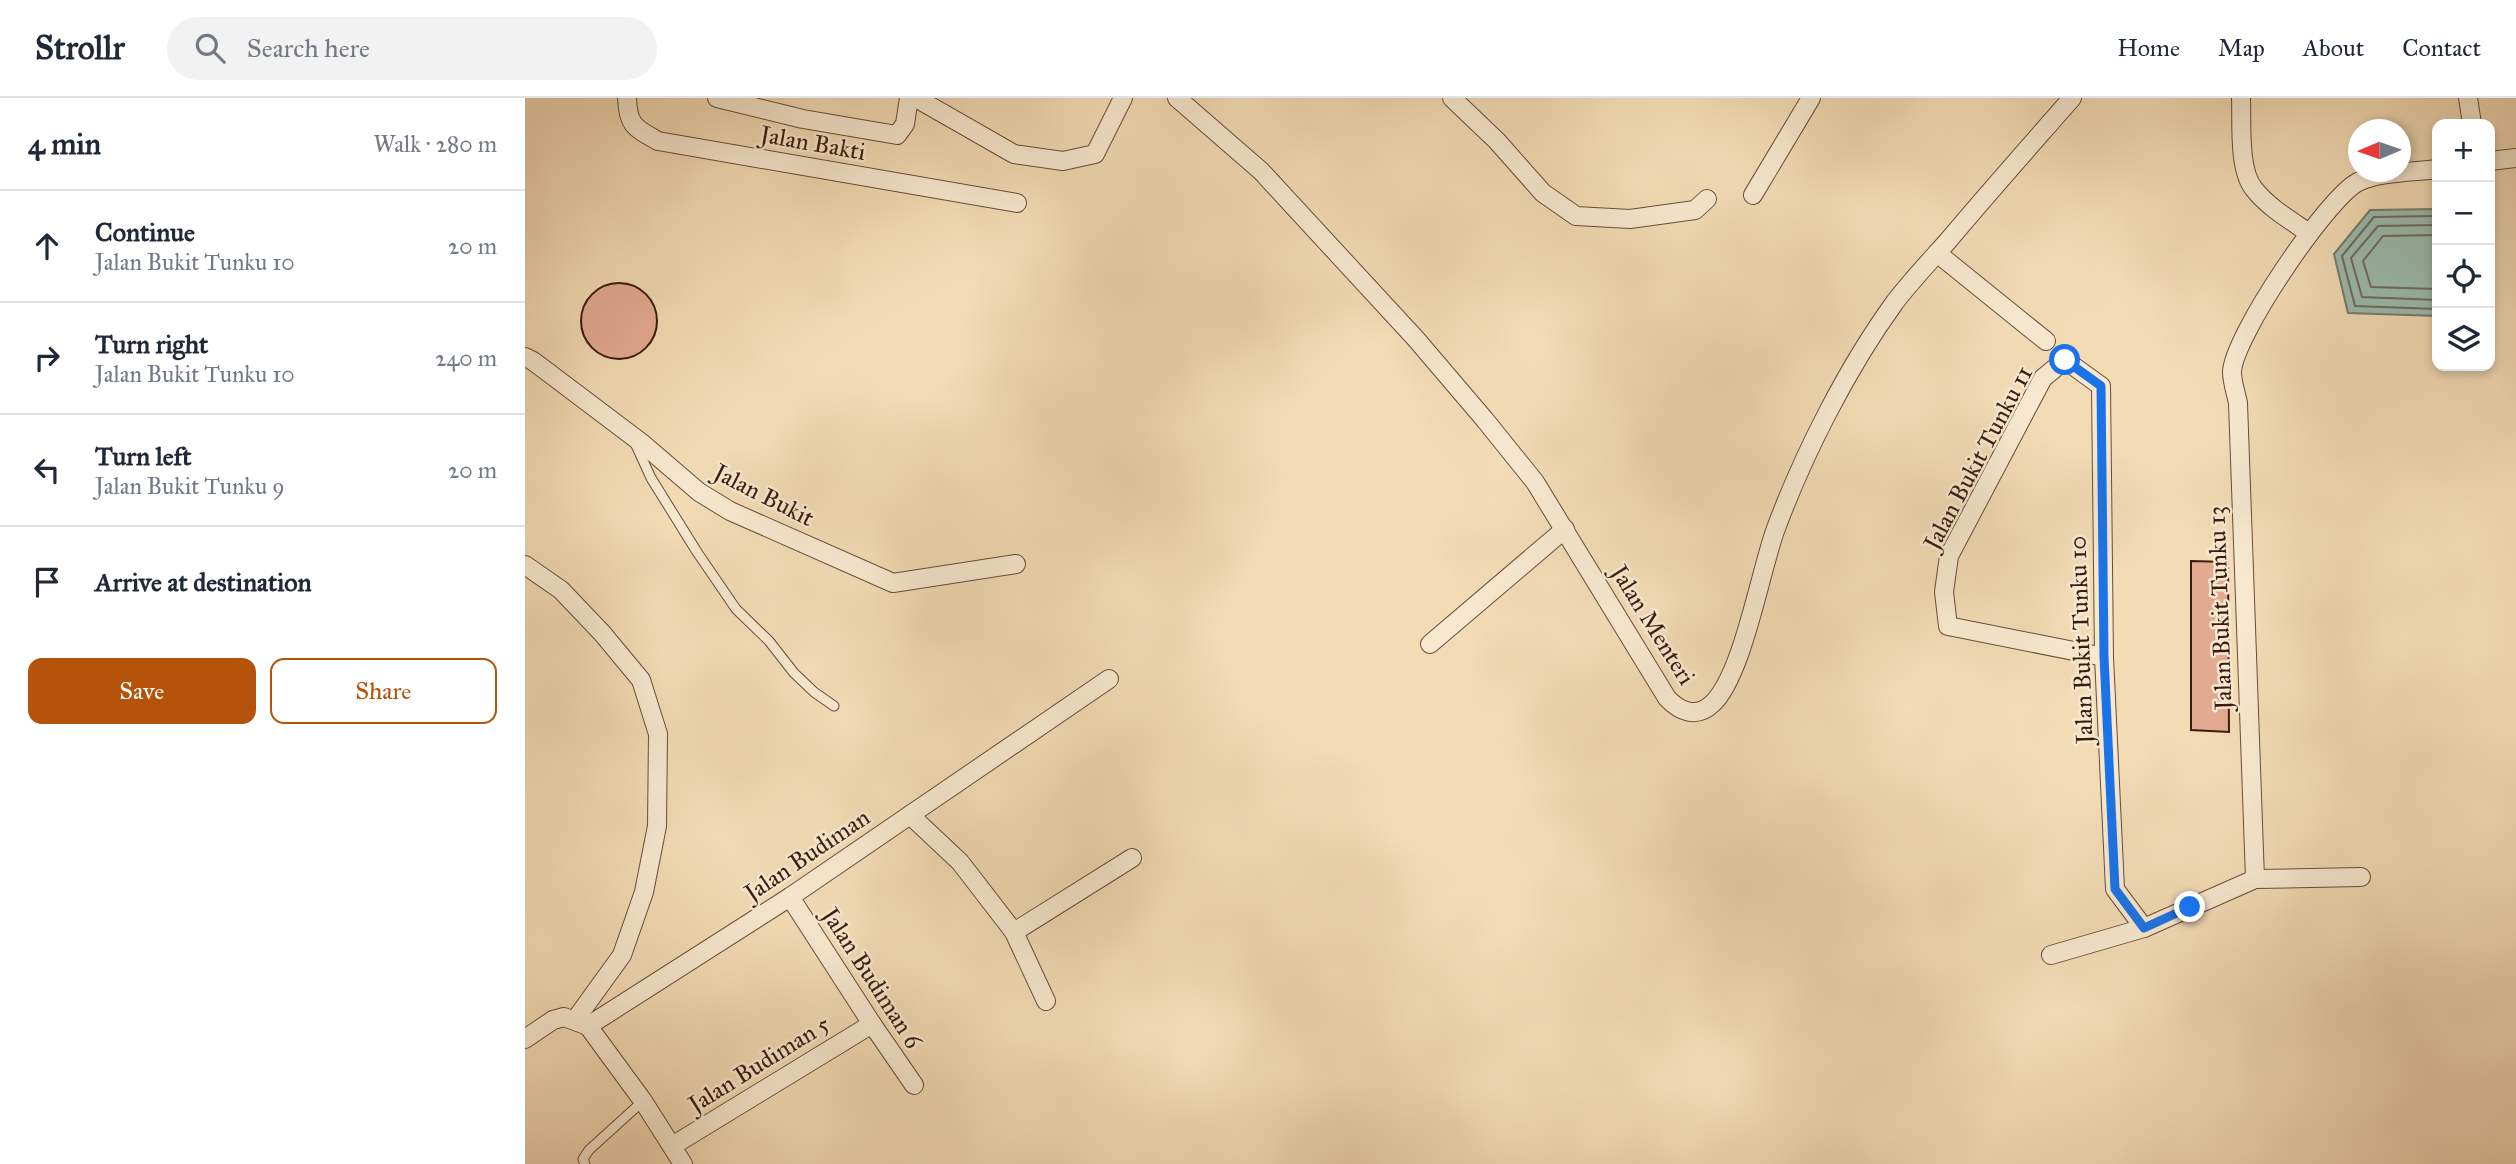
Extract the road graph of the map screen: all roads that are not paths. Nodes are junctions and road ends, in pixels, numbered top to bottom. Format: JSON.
{"nodes":[{"id":1,"x":627,"y":98,"type":"edge"},
{"id":2,"x":717,"y":98,"type":"edge"},
{"id":3,"x":909,"y":98,"type":"edge"},
{"id":4,"x":916,"y":98,"type":"edge"},
{"id":5,"x":1123,"y":98,"type":"edge"},
{"id":6,"x":1177,"y":98,"type":"edge"},
{"id":7,"x":1452,"y":98,"type":"edge"},
{"id":8,"x":1811,"y":98,"type":"edge"},
{"id":9,"x":2072,"y":98,"type":"edge"},
{"id":10,"x":2241,"y":98,"type":"edge"},
{"id":11,"x":2468,"y":98,"type":"edge"},
{"id":12,"x":2471,"y":119,"type":"edge"},
{"id":13,"x":2516,"y":158,"type":"edge"},
{"id":14,"x":2495,"y":160,"type":"edge"},
{"id":15,"x":2432,"y":170,"type":"edge"},
{"id":16,"x":1753,"y":195,"type":"dead end"},
{"id":17,"x":1707,"y":199,"type":"dead end"},
{"id":18,"x":1017,"y":203,"type":"dead end"},
{"id":19,"x":2309,"y":233,"type":"junction"},
{"id":20,"x":1937,"y":253,"type":"junction"},
{"id":21,"x":2046,"y":341,"type":"dead end"},
{"id":22,"x":525,"y":357,"type":"edge"},
{"id":23,"x":2065,"y":360,"type":"joint"},
{"id":24,"x":631,"y":435,"type":"junction"},
{"id":25,"x":1565,"y":529,"type":"junction"},
{"id":26,"x":1016,"y":564,"type":"dead end"},
{"id":27,"x":525,"y":565,"type":"edge"},
{"id":28,"x":1430,"y":644,"type":"dead end"},
{"id":29,"x":2104,"y":657,"type":"junction"},
{"id":30,"x":1109,"y":679,"type":"dead end"},
{"id":31,"x":834,"y":706,"type":"dead end"},
{"id":32,"x":910,"y":815,"type":"junction"},
{"id":33,"x":1132,"y":858,"type":"dead end"},
{"id":34,"x":2361,"y":877,"type":"dead end"},
{"id":35,"x":2255,"y":879,"type":"junction"},
{"id":36,"x":790,"y":897,"type":"junction"},
{"id":37,"x":2144,"y":928,"type":"junction"},
{"id":38,"x":1014,"y":932,"type":"junction"},
{"id":39,"x":2050,"y":955,"type":"dead end"},
{"id":40,"x":1047,"y":1001,"type":"dead end"},
{"id":41,"x":582,"y":1023,"type":"junction"},
{"id":42,"x":872,"y":1024,"type":"junction"},
{"id":43,"x":525,"y":1039,"type":"edge"},
{"id":44,"x":914,"y":1085,"type":"dead end"},
{"id":45,"x":643,"y":1101,"type":"junction"},
{"id":46,"x":672,"y":1146,"type":"junction"},
{"id":47,"x":585,"y":1164,"type":"edge"},
{"id":48,"x":683,"y":1164,"type":"edge"}],
"edges":[{"from":1,"to":18,"type":"street","name":"Jalan Bakti"},
{"from":2,"to":3,"type":"street","name":"Jalan Bakti"},
{"from":4,"to":5,"type":"street"},
{"from":6,"to":25,"type":"street","name":"Jalan Menteri"},
{"from":7,"to":17,"type":"street"},
{"from":8,"to":16,"type":"street"},
{"from":9,"to":20,"type":"street","name":"Jalan Menteri"},
{"from":10,"to":19,"type":"street"},
{"from":11,"to":12,"type":"street"},
{"from":13,"to":14,"type":"street"},
{"from":15,"to":19,"type":"street","name":"Jalan Bukit Tunku 13"},
{"from":19,"to":35,"type":"street","name":"Jalan Bukit Tunku 13"},
{"from":20,"to":21,"type":"street"},
{"from":20,"to":25,"type":"street","name":"Jalan Menteri"},
{"from":22,"to":24,"type":"street","name":"Jalan Bukit"},
{"from":23,"to":29,"type":"street","name":"Jalan Bukit Tunku 10"},
{"from":23,"to":29,"type":"street","name":"Jalan Bukit Tunku 11"},
{"from":24,"to":26,"type":"street","name":"Jalan Bukit"},
{"from":24,"to":31,"type":"lane"},
{"from":25,"to":28,"type":"street"},
{"from":27,"to":41,"type":"street"},
{"from":29,"to":37,"type":"street","name":"Jalan Bukit Tunku 10"},
{"from":30,"to":32,"type":"street","name":"Jalan Budiman"},
{"from":32,"to":36,"type":"street","name":"Jalan Budiman"},
{"from":32,"to":38,"type":"street"},
{"from":33,"to":38,"type":"street"},
{"from":34,"to":35,"type":"street"},
{"from":35,"to":37,"type":"street"},
{"from":36,"to":41,"type":"street","name":"Jalan Budiman"},
{"from":36,"to":42,"type":"street","name":"Jalan Budiman 6"},
{"from":37,"to":39,"type":"street"},
{"from":38,"to":40,"type":"street"},
{"from":41,"to":43,"type":"street","name":"Jalan Budiman"},
{"from":41,"to":45,"type":"street"},
{"from":42,"to":44,"type":"street","name":"Jalan Budiman 6"},
{"from":42,"to":46,"type":"street","name":"Jalan Budiman 5"},
{"from":45,"to":46,"type":"street"},
{"from":45,"to":47,"type":"lane"},
{"from":46,"to":48,"type":"street"}]}
